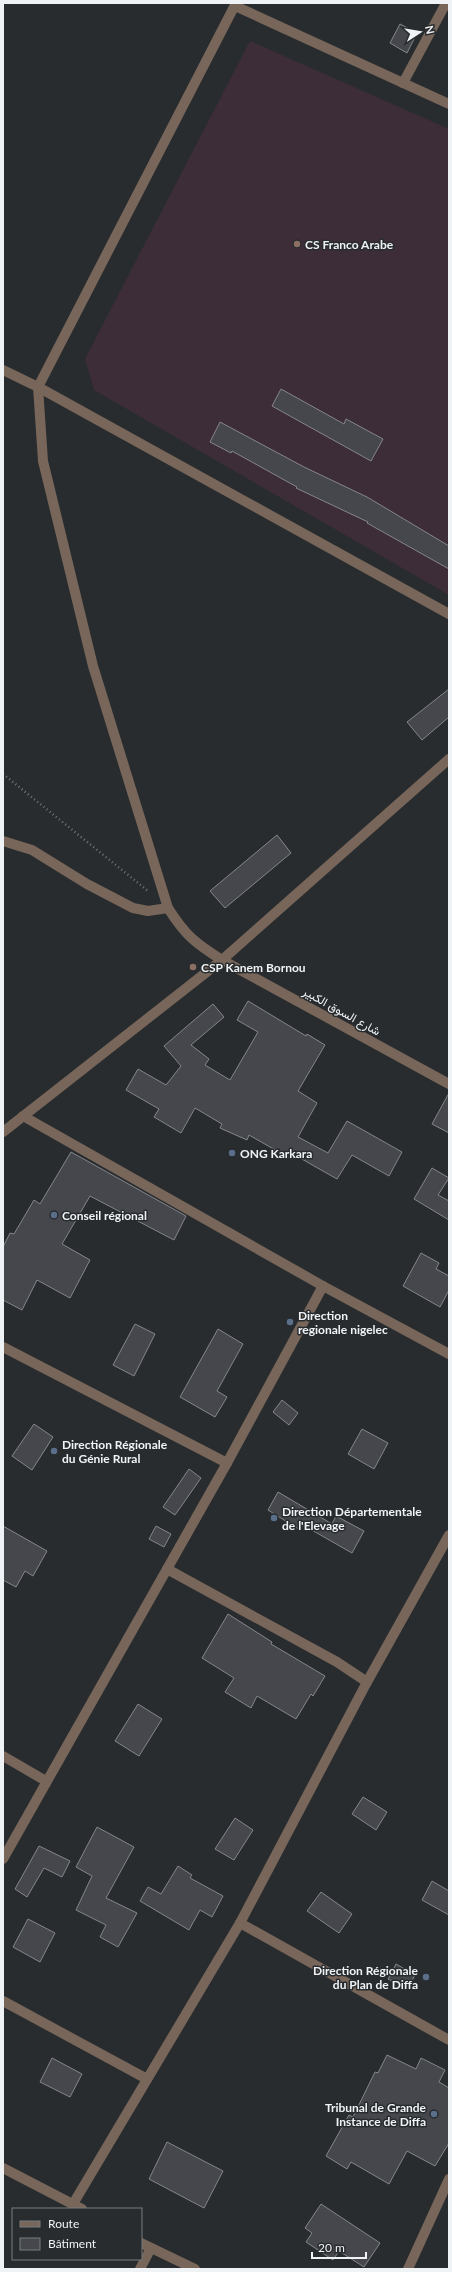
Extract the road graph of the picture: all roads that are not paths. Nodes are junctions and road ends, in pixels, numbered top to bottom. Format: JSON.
{"nodes":[{"id":1,"x":446,"y":3,"type":"edge"},
{"id":2,"x":235,"y":5,"type":"edge"},
{"id":3,"x":403,"y":83,"type":"junction"},
{"id":4,"x":449,"y":104,"type":"edge"},
{"id":5,"x":3,"y":370,"type":"edge"},
{"id":6,"x":38,"y":387,"type":"junction"},
{"id":7,"x":449,"y":614,"type":"edge"},
{"id":8,"x":449,"y":759,"type":"edge"},
{"id":9,"x":3,"y":841,"type":"edge"},
{"id":10,"x":168,"y":908,"type":"junction"},
{"id":11,"x":222,"y":960,"type":"junction"},
{"id":12,"x":449,"y":1084,"type":"edge"},
{"id":13,"x":23,"y":1116,"type":"junction"},
{"id":14,"x":3,"y":1132,"type":"edge"},
{"id":15,"x":323,"y":1286,"type":"junction"},
{"id":16,"x":3,"y":1347,"type":"edge"},
{"id":17,"x":449,"y":1354,"type":"edge"},
{"id":18,"x":227,"y":1463,"type":"junction"},
{"id":19,"x":449,"y":1536,"type":"edge"},
{"id":20,"x":445,"y":1554,"type":"edge"},
{"id":21,"x":167,"y":1569,"type":"junction"},
{"id":22,"x":367,"y":1682,"type":"junction"},
{"id":23,"x":3,"y":1756,"type":"edge"},
{"id":24,"x":46,"y":1781,"type":"junction"},
{"id":25,"x":3,"y":1859,"type":"edge"},
{"id":26,"x":240,"y":1923,"type":"junction"},
{"id":27,"x":3,"y":2001,"type":"edge"},
{"id":28,"x":449,"y":2040,"type":"edge"},
{"id":29,"x":147,"y":2079,"type":"junction"},
{"id":30,"x":3,"y":2168,"type":"edge"},
{"id":31,"x":449,"y":2179,"type":"edge"},
{"id":32,"x":73,"y":2204,"type":"junction"},
{"id":33,"x":80,"y":2208,"type":"edge"},
{"id":34,"x":142,"y":2244,"type":"edge"},
{"id":35,"x":151,"y":2248,"type":"junction"},
{"id":36,"x":140,"y":2269,"type":"edge"},
{"id":37,"x":195,"y":2269,"type":"edge"},
{"id":38,"x":408,"y":2269,"type":"edge"}],
"edges":[{"from":1,"to":3,"type":"street"},
{"from":2,"to":3,"type":"street"},
{"from":2,"to":6,"type":"street"},
{"from":3,"to":4,"type":"street"},
{"from":5,"to":6,"type":"street"},
{"from":6,"to":7,"type":"street"},
{"from":6,"to":10,"type":"street","name":"شارع السوق الكبير"},
{"from":8,"to":11,"type":"street"},
{"from":9,"to":10,"type":"street"},
{"from":10,"to":11,"type":"street","name":"شارع السوق الكبير"},
{"from":11,"to":12,"type":"street","name":"شارع السوق الكبير"},
{"from":11,"to":13,"type":"street"},
{"from":13,"to":14,"type":"street"},
{"from":13,"to":15,"type":"street"},
{"from":15,"to":17,"type":"street"},
{"from":15,"to":18,"type":"street"},
{"from":16,"to":18,"type":"street"},
{"from":18,"to":21,"type":"street"},
{"from":19,"to":20,"type":"street"},
{"from":20,"to":22,"type":"street"},
{"from":21,"to":22,"type":"street"},
{"from":21,"to":24,"type":"street"},
{"from":22,"to":26,"type":"street"},
{"from":23,"to":24,"type":"street"},
{"from":24,"to":25,"type":"street"},
{"from":26,"to":28,"type":"street"},
{"from":26,"to":29,"type":"street"},
{"from":27,"to":29,"type":"street"},
{"from":29,"to":32,"type":"street"},
{"from":30,"to":32,"type":"street"},
{"from":31,"to":38,"type":"street"},
{"from":32,"to":33,"type":"street"},
{"from":34,"to":35,"type":"street"},
{"from":35,"to":36,"type":"street"},
{"from":35,"to":37,"type":"street"}]}
